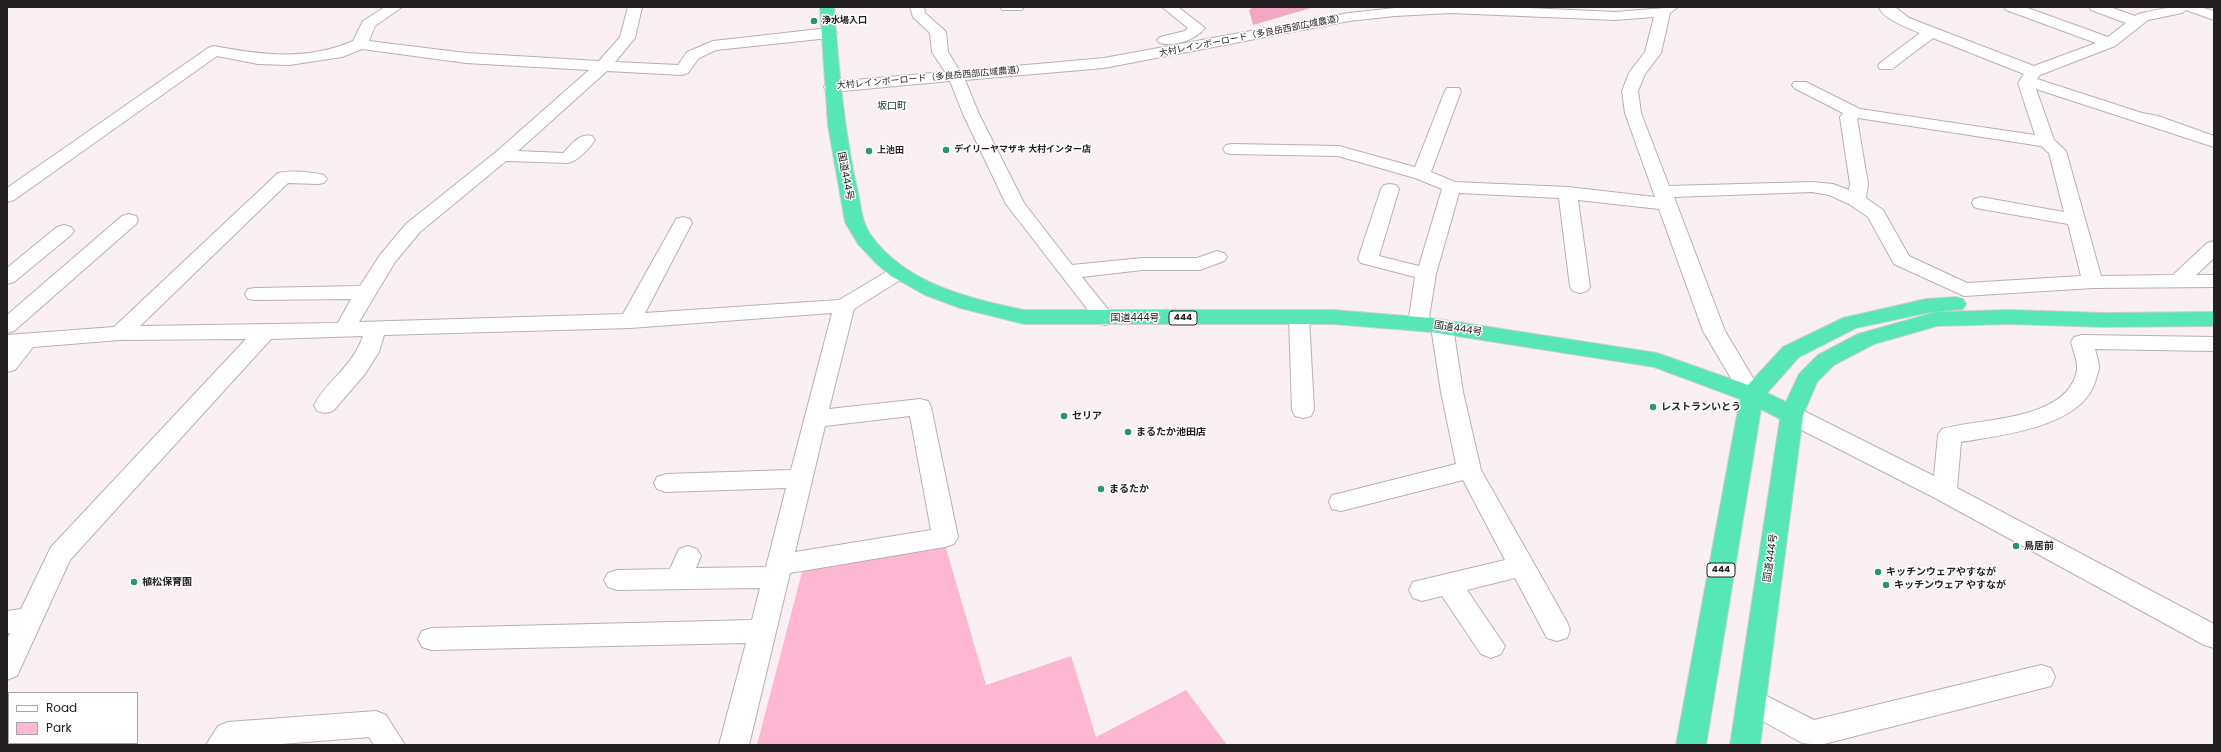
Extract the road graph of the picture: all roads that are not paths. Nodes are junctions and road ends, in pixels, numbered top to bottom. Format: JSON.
{"nodes":[{"id":1,"x":395,"y":7,"type":"edge"},
{"id":2,"x":635,"y":7,"type":"edge"},
{"id":3,"x":827,"y":7,"type":"edge"},
{"id":4,"x":917,"y":7,"type":"edge"},
{"id":5,"x":1007,"y":7,"type":"edge"},
{"id":6,"x":1017,"y":7,"type":"edge"},
{"id":7,"x":1169,"y":7,"type":"edge"},
{"id":8,"x":1888,"y":7,"type":"edge"},
{"id":9,"x":2011,"y":7,"type":"edge"},
{"id":10,"x":2096,"y":7,"type":"edge"},
{"id":11,"x":2181,"y":7,"type":"edge"},
{"id":12,"x":2191,"y":7,"type":"edge"},
{"id":13,"x":1664,"y":8,"type":"edge"},
{"id":14,"x":2214,"y":16,"type":"edge"},
{"id":15,"x":2136,"y":22,"type":"junction"},
{"id":16,"x":829,"y":32,"type":"junction"},
{"id":17,"x":1931,"y":32,"type":"junction"},
{"id":18,"x":2110,"y":43,"type":"junction"},
{"id":19,"x":360,"y":44,"type":"junction"},
{"id":20,"x":1122,"y":60,"type":"junction"},
{"id":21,"x":603,"y":66,"type":"junction"},
{"id":22,"x":1886,"y":66,"type":"dead end"},
{"id":23,"x":954,"y":75,"type":"junction"},
{"id":24,"x":2031,"y":76,"type":"junction"},
{"id":25,"x":1800,"y":85,"type":"dead end"},
{"id":26,"x":832,"y":86,"type":"junction"},
{"id":27,"x":1453,"y":91,"type":"dead end"},
{"id":28,"x":1856,"y":113,"type":"junction"},
{"id":29,"x":586,"y":140,"type":"dead end"},
{"id":30,"x":2046,"y":142,"type":"junction"},
{"id":31,"x":2214,"y":142,"type":"edge"},
{"id":32,"x":1232,"y":149,"type":"dead end"},
{"id":33,"x":502,"y":156,"type":"junction"},
{"id":34,"x":1421,"y":174,"type":"junction"},
{"id":35,"x":318,"y":179,"type":"dead end"},
{"id":36,"x":1452,"y":186,"type":"junction"},
{"id":37,"x":1390,"y":189,"type":"dead end"},
{"id":38,"x":1568,"y":193,"type":"junction"},
{"id":39,"x":7,"y":196,"type":"edge"},
{"id":40,"x":1664,"y":198,"type":"junction"},
{"id":41,"x":1856,"y":200,"type":"junction"},
{"id":42,"x":1981,"y":203,"type":"dead end"},
{"id":43,"x":129,"y":220,"type":"dead end"},
{"id":44,"x":2076,"y":220,"type":"junction"},
{"id":45,"x":683,"y":223,"type":"dead end"},
{"id":46,"x":64,"y":231,"type":"dead end"},
{"id":47,"x":2214,"y":247,"type":"edge"},
{"id":48,"x":1217,"y":257,"type":"dead end"},
{"id":49,"x":1067,"y":272,"type":"junction"},
{"id":50,"x":898,"y":273,"type":"junction"},
{"id":51,"x":1426,"y":274,"type":"junction"},
{"id":52,"x":7,"y":278,"type":"edge"},
{"id":53,"x":2093,"y":282,"type":"junction"},
{"id":54,"x":2177,"y":282,"type":"junction"},
{"id":55,"x":2214,"y":282,"type":"edge"},
{"id":56,"x":1580,"y":287,"type":"dead end"},
{"id":57,"x":366,"y":292,"type":"junction"},
{"id":58,"x":256,"y":294,"type":"dead end"},
{"id":59,"x":844,"y":306,"type":"junction"},
{"id":60,"x":2214,"y":308,"type":"edge"},
{"id":61,"x":1299,"y":317,"type":"junction"},
{"id":62,"x":1105,"y":318,"type":"junction"},
{"id":63,"x":2214,"y":319,"type":"edge"},
{"id":64,"x":630,"y":321,"type":"junction"},
{"id":65,"x":1418,"y":324,"type":"junction"},
{"id":66,"x":7,"y":326,"type":"edge"},
{"id":67,"x":1442,"y":327,"type":"junction"},
{"id":68,"x":376,"y":329,"type":"junction"},
{"id":69,"x":345,"y":330,"type":"junction"},
{"id":70,"x":265,"y":332,"type":"junction"},
{"id":71,"x":120,"y":333,"type":"junction"},
{"id":72,"x":28,"y":339,"type":"junction"},
{"id":73,"x":7,"y":342,"type":"edge"},
{"id":74,"x":2214,"y":344,"type":"edge"},
{"id":75,"x":7,"y":364,"type":"edge"},
{"id":76,"x":1752,"y":395,"type":"junction"},
{"id":77,"x":325,"y":405,"type":"dead end"},
{"id":78,"x":1303,"y":410,"type":"dead end"},
{"id":79,"x":1792,"y":416,"type":"junction"},
{"id":80,"x":816,"y":419,"type":"junction"},
{"id":81,"x":1469,"y":470,"type":"junction"},
{"id":82,"x":800,"y":479,"type":"junction"},
{"id":83,"x":666,"y":483,"type":"dead end"},
{"id":84,"x":1944,"y":492,"type":"junction"},
{"id":85,"x":1341,"y":502,"type":"dead end"},
{"id":86,"x":1521,"y":566,"type":"junction"},
{"id":87,"x":777,"y":571,"type":"junction"},
{"id":88,"x":618,"y":580,"type":"dead end"},
{"id":89,"x":1448,"y":584,"type":"junction"},
{"id":90,"x":1422,"y":590,"type":"dead end"},
{"id":91,"x":18,"y":621,"type":"edge"},
{"id":92,"x":1557,"y":630,"type":"dead end"},
{"id":93,"x":762,"y":631,"type":"junction"},
{"id":94,"x":2214,"y":637,"type":"edge"},
{"id":95,"x":432,"y":639,"type":"dead end"},
{"id":96,"x":1491,"y":646,"type":"dead end"},
{"id":97,"x":7,"y":668,"type":"edge"},
{"id":98,"x":2041,"y":677,"type":"dead end"},
{"id":99,"x":1751,"y":700,"type":"junction"},
{"id":100,"x":221,"y":745,"type":"edge"},
{"id":101,"x":390,"y":745,"type":"edge"},
{"id":102,"x":734,"y":745,"type":"edge"},
{"id":103,"x":1691,"y":745,"type":"edge"},
{"id":104,"x":1745,"y":745,"type":"edge"}],
"edges":[{"from":1,"to":19,"type":"street"},
{"from":2,"to":21,"type":"street"},
{"from":3,"to":16,"type":"highway","name":"国道444号","number":"444"},
{"from":4,"to":23,"type":"street"},
{"from":5,"to":6,"type":"street"},
{"from":7,"to":20,"type":"street"},
{"from":8,"to":17,"type":"street"},
{"from":9,"to":18,"type":"street"},
{"from":10,"to":15,"type":"street"},
{"from":11,"to":15,"type":"street"},
{"from":12,"to":14,"type":"street"},
{"from":13,"to":20,"type":"street","name":"大村レインボーロード（多良岳西部広域農道）"},
{"from":13,"to":40,"type":"street"},
{"from":15,"to":18,"type":"street"},
{"from":16,"to":21,"type":"street"},
{"from":16,"to":26,"type":"highway","name":"国道444号","number":"444"},
{"from":17,"to":22,"type":"street"},
{"from":17,"to":24,"type":"street"},
{"from":18,"to":24,"type":"street"},
{"from":19,"to":21,"type":"street"},
{"from":19,"to":39,"type":"street"},
{"from":20,"to":23,"type":"street","name":"大村レインボーロード（多良岳西部広域農道）"},
{"from":21,"to":33,"type":"street"},
{"from":23,"to":26,"type":"street","name":"大村レインボーロード（多良岳西部広域農道）"},
{"from":23,"to":49,"type":"street"},
{"from":24,"to":30,"type":"street"},
{"from":24,"to":31,"type":"street"},
{"from":25,"to":28,"type":"street"},
{"from":26,"to":50,"type":"highway","name":"国道444号","number":"444"},
{"from":27,"to":34,"type":"street"},
{"from":28,"to":30,"type":"street"},
{"from":28,"to":41,"type":"street"},
{"from":29,"to":33,"type":"street"},
{"from":30,"to":44,"type":"street"},
{"from":32,"to":34,"type":"street"},
{"from":33,"to":57,"type":"street"},
{"from":34,"to":36,"type":"street"},
{"from":35,"to":71,"type":"street"},
{"from":36,"to":38,"type":"street"},
{"from":36,"to":51,"type":"street"},
{"from":37,"to":51,"type":"street"},
{"from":38,"to":40,"type":"street"},
{"from":38,"to":56,"type":"street"},
{"from":40,"to":41,"type":"street"},
{"from":40,"to":76,"type":"street"},
{"from":41,"to":53,"type":"street"},
{"from":42,"to":44,"type":"street"},
{"from":43,"to":66,"type":"street"},
{"from":44,"to":53,"type":"street"},
{"from":45,"to":64,"type":"street"},
{"from":46,"to":52,"type":"street"},
{"from":47,"to":54,"type":"street"},
{"from":48,"to":49,"type":"street"},
{"from":49,"to":62,"type":"street"},
{"from":50,"to":59,"type":"street"},
{"from":50,"to":62,"type":"highway","name":"国道444号","number":"444"},
{"from":51,"to":65,"type":"street"},
{"from":53,"to":54,"type":"street"},
{"from":54,"to":55,"type":"street"},
{"from":57,"to":58,"type":"street"},
{"from":57,"to":69,"type":"street"},
{"from":59,"to":64,"type":"street"},
{"from":59,"to":80,"type":"street"},
{"from":60,"to":76,"type":"highway"},
{"from":61,"to":62,"type":"highway","name":"国道444号","number":"444"},
{"from":61,"to":65,"type":"highway","name":"国道444号","number":"444"},
{"from":61,"to":78,"type":"street"},
{"from":63,"to":79,"type":"highway"},
{"from":64,"to":68,"type":"street"},
{"from":65,"to":67,"type":"highway","name":"国道444号","number":"444"},
{"from":67,"to":76,"type":"highway","name":"国道444号","number":"444"},
{"from":67,"to":81,"type":"street"},
{"from":68,"to":69,"type":"street"},
{"from":68,"to":77,"type":"street"},
{"from":69,"to":70,"type":"street"},
{"from":70,"to":71,"type":"street"},
{"from":70,"to":91,"type":"street"},
{"from":71,"to":72,"type":"street"},
{"from":72,"to":73,"type":"street"},
{"from":72,"to":75,"type":"street"},
{"from":74,"to":84,"type":"street"},
{"from":76,"to":79,"type":"highway","name":"国道444号","number":"444"},
{"from":76,"to":103,"type":"highway","number":"444"},
{"from":79,"to":84,"type":"street"},
{"from":79,"to":99,"type":"highway","name":"国道444号"},
{"from":80,"to":82,"type":"street"},
{"from":80,"to":87,"type":"street"},
{"from":81,"to":85,"type":"street"},
{"from":81,"to":86,"type":"street"},
{"from":82,"to":83,"type":"street"},
{"from":82,"to":87,"type":"street"},
{"from":84,"to":94,"type":"street"},
{"from":86,"to":89,"type":"street"},
{"from":86,"to":92,"type":"street"},
{"from":87,"to":88,"type":"street"},
{"from":87,"to":93,"type":"street"},
{"from":89,"to":90,"type":"street"},
{"from":89,"to":96,"type":"street"},
{"from":91,"to":97,"type":"street"},
{"from":93,"to":95,"type":"street"},
{"from":93,"to":102,"type":"street"},
{"from":98,"to":99,"type":"street"},
{"from":99,"to":104,"type":"highway","name":"国道444号"},
{"from":100,"to":101,"type":"street"}]}
